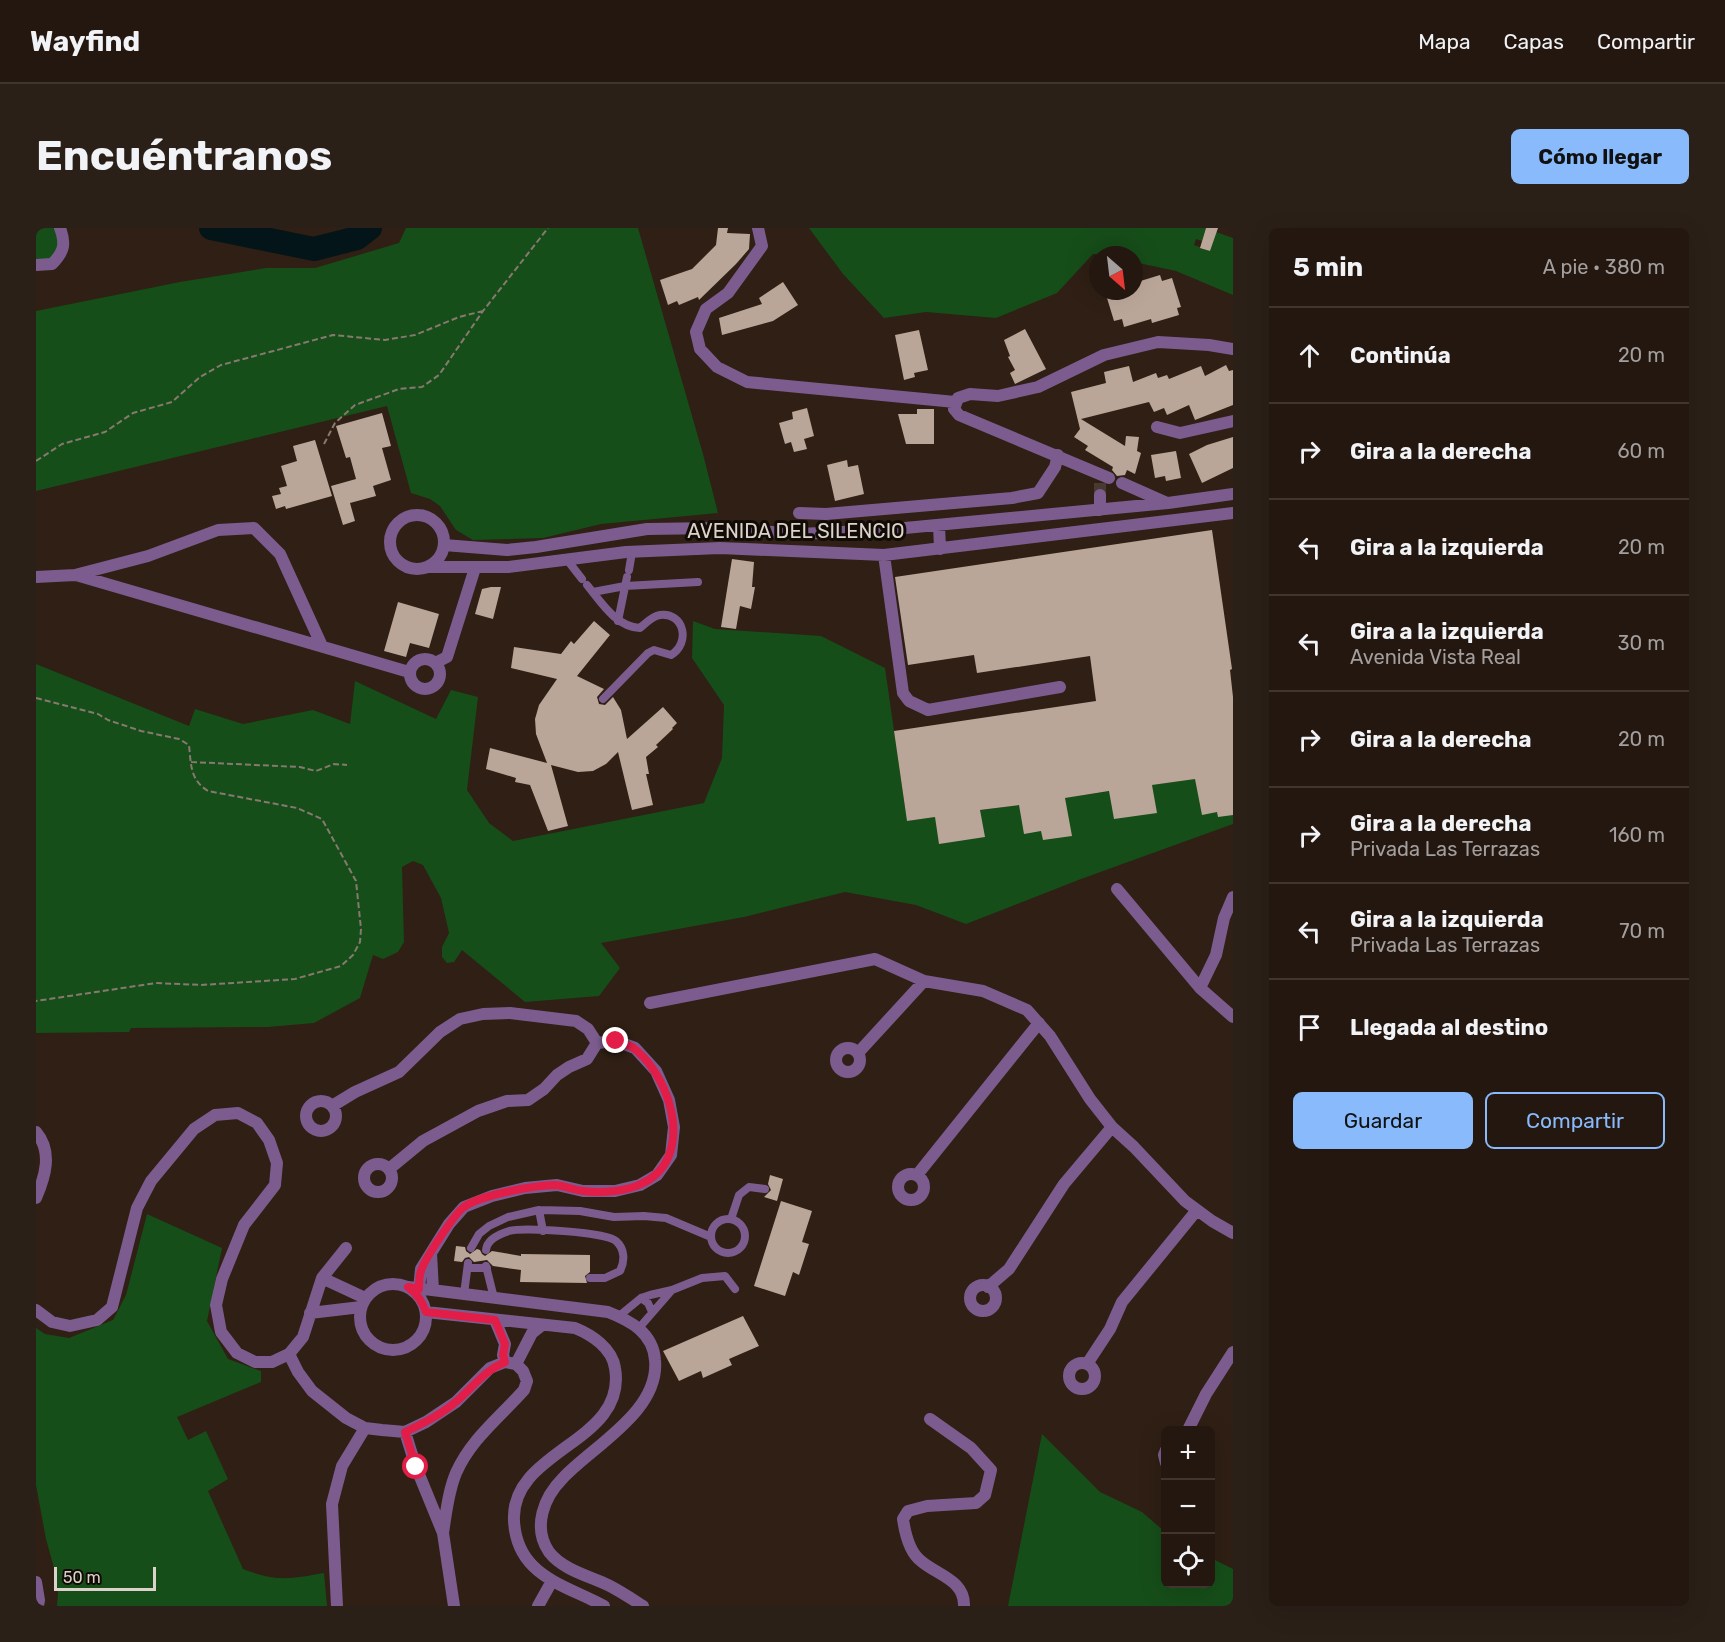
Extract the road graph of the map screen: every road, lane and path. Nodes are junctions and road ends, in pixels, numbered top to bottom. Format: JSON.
{"nodes":[{"id":1,"x":60,"y":228,"type":"edge"},
{"id":2,"x":548,"y":228,"type":"edge"},
{"id":3,"x":758,"y":228,"type":"edge"},
{"id":4,"x":37,"y":266,"type":"edge"},
{"id":5,"x":483,"y":310,"type":"junction"},
{"id":6,"x":1233,"y":349,"type":"edge"},
{"id":7,"x":955,"y":402,"type":"junction"},
{"id":8,"x":1233,"y":421,"type":"edge"},
{"id":9,"x":1157,"y":427,"type":"dead end"},
{"id":10,"x":324,"y":444,"type":"dead end"},
{"id":11,"x":1058,"y":455,"type":"junction"},
{"id":12,"x":36,"y":461,"type":"edge"},
{"id":13,"x":1122,"y":483,"type":"dead end"},
{"id":14,"x":1233,"y":494,"type":"edge"},
{"id":15,"x":1168,"y":504,"type":"junction"},
{"id":16,"x":1100,"y":510,"type":"junction"},
{"id":17,"x":799,"y":513,"type":"dead end"},
{"id":18,"x":1233,"y":513,"type":"edge"},
{"id":19,"x":939,"y":525,"type":"junction"},
{"id":20,"x":444,"y":546,"type":"junction"},
{"id":21,"x":940,"y":549,"type":"junction"},
{"id":22,"x":632,"y":552,"type":"junction"},
{"id":23,"x":884,"y":555,"type":"junction"},
{"id":24,"x":568,"y":561,"type":"junction"},
{"id":25,"x":429,"y":567,"type":"junction"},
{"id":26,"x":475,"y":568,"type":"junction"},
{"id":27,"x":75,"y":574,"type":"junction"},
{"id":28,"x":36,"y":576,"type":"edge"},
{"id":29,"x":698,"y":582,"type":"dead end"},
{"id":30,"x":625,"y":586,"type":"junction"},
{"id":31,"x":593,"y":592,"type":"junction"},
{"id":32,"x":618,"y":621,"type":"junction"},
{"id":33,"x":322,"y":646,"type":"junction"},
{"id":34,"x":435,"y":663,"type":"junction"},
{"id":35,"x":409,"y":672,"type":"junction"},
{"id":36,"x":1060,"y":687,"type":"dead end"},
{"id":37,"x":36,"y":698,"type":"edge"},
{"id":38,"x":603,"y":699,"type":"dead end"},
{"id":39,"x":191,"y":762,"type":"junction"},
{"id":40,"x":347,"y":765,"type":"dead end"},
{"id":41,"x":1117,"y":889,"type":"dead end"},
{"id":42,"x":1233,"y":897,"type":"edge"},
{"id":43,"x":924,"y":981,"type":"junction"},
{"id":44,"x":1200,"y":987,"type":"junction"},
{"id":45,"x":36,"y":1001,"type":"edge"},
{"id":46,"x":650,"y":1004,"type":"dead end"},
{"id":47,"x":1233,"y":1017,"type":"edge"},
{"id":48,"x":1039,"y":1023,"type":"junction"},
{"id":49,"x":597,"y":1043,"type":"junction"},
{"id":50,"x":858,"y":1053,"type":"dead end"},
{"id":51,"x":332,"y":1106,"type":"dead end"},
{"id":52,"x":1112,"y":1127,"type":"junction"},
{"id":53,"x":36,"y":1132,"type":"edge"},
{"id":54,"x":389,"y":1169,"type":"dead end"},
{"id":55,"x":917,"y":1175,"type":"dead end"},
{"id":56,"x":765,"y":1189,"type":"dead end"},
{"id":57,"x":36,"y":1198,"type":"edge"},
{"id":58,"x":539,"y":1210,"type":"junction"},
{"id":59,"x":1197,"y":1210,"type":"junction"},
{"id":60,"x":508,"y":1217,"type":"junction"},
{"id":61,"x":731,"y":1220,"type":"junction"},
{"id":62,"x":512,"y":1230,"type":"junction"},
{"id":63,"x":543,"y":1231,"type":"junction"},
{"id":64,"x":1233,"y":1233,"type":"edge"},
{"id":65,"x":711,"y":1237,"type":"junction"},
{"id":66,"x":346,"y":1248,"type":"dead end"},
{"id":67,"x":471,"y":1248,"type":"dead end"},
{"id":68,"x":486,"y":1251,"type":"dead end"},
{"id":69,"x":431,"y":1253,"type":"junction"},
{"id":70,"x":322,"y":1278,"type":"junction"},
{"id":71,"x":590,"y":1278,"type":"dead end"},
{"id":72,"x":988,"y":1287,"type":"dead end"},
{"id":73,"x":414,"y":1288,"type":"junction"},
{"id":74,"x":735,"y":1289,"type":"dead end"},
{"id":75,"x":433,"y":1290,"type":"junction"},
{"id":76,"x":672,"y":1290,"type":"junction"},
{"id":77,"x":464,"y":1294,"type":"junction"},
{"id":78,"x":494,"y":1298,"type":"junction"},
{"id":79,"x":641,"y":1298,"type":"junction"},
{"id":80,"x":363,"y":1303,"type":"junction"},
{"id":81,"x":36,"y":1310,"type":"edge"},
{"id":82,"x":426,"y":1312,"type":"junction"},
{"id":83,"x":652,"y":1312,"type":"junction"},
{"id":84,"x":310,"y":1313,"type":"junction"},
{"id":85,"x":619,"y":1316,"type":"junction"},
{"id":86,"x":495,"y":1320,"type":"junction"},
{"id":87,"x":542,"y":1325,"type":"junction"},
{"id":88,"x":639,"y":1328,"type":"junction"},
{"id":89,"x":1233,"y":1352,"type":"edge"},
{"id":90,"x":289,"y":1354,"type":"junction"},
{"id":91,"x":511,"y":1363,"type":"junction"},
{"id":92,"x":1087,"y":1365,"type":"dead end"},
{"id":93,"x":930,"y":1419,"type":"dead end"},
{"id":94,"x":1190,"y":1426,"type":"edge"},
{"id":95,"x":365,"y":1428,"type":"junction"},
{"id":96,"x":405,"y":1432,"type":"junction"},
{"id":97,"x":573,"y":1442,"type":"junction"},
{"id":98,"x":591,"y":1454,"type":"junction"},
{"id":99,"x":443,"y":1533,"type":"junction"},
{"id":100,"x":552,"y":1581,"type":"junction"},
{"id":101,"x":36,"y":1582,"type":"edge"},
{"id":102,"x":38,"y":1606,"type":"edge"},
{"id":103,"x":337,"y":1606,"type":"edge"},
{"id":104,"x":454,"y":1606,"type":"edge"},
{"id":105,"x":538,"y":1606,"type":"edge"},
{"id":106,"x":604,"y":1606,"type":"edge"},
{"id":107,"x":643,"y":1606,"type":"edge"},
{"id":108,"x":964,"y":1606,"type":"edge"}],
"edges":[{"from":1,"to":4,"type":"street"},
{"from":2,"to":5,"type":"path"},
{"from":3,"to":7,"type":"street"},
{"from":5,"to":10,"type":"path"},
{"from":5,"to":12,"type":"path"},
{"from":6,"to":7,"type":"street"},
{"from":7,"to":11,"type":"street"},
{"from":8,"to":9,"type":"street"},
{"from":11,"to":16,"type":"street"},
{"from":11,"to":17,"type":"street"},
{"from":13,"to":15,"type":"street"},
{"from":14,"to":15,"type":"street","name":"AVENIDA DEL SILENCIO"},
{"from":15,"to":16,"type":"street","name":"AVENIDA DEL SILENCIO"},
{"from":16,"to":19,"type":"street","name":"AVENIDA DEL SILENCIO"},
{"from":18,"to":21,"type":"street","name":"AVENIDA DEL SILENCIO"},
{"from":19,"to":20,"type":"street","name":"AVENIDA DEL SILENCIO"},
{"from":19,"to":21,"type":"street"},
{"from":20,"to":25,"type":"street"},
{"from":20,"to":25,"type":"street","name":"AVENIDA DEL SILENCIO"},
{"from":21,"to":23,"type":"street","name":"AVENIDA DEL SILENCIO"},
{"from":22,"to":23,"type":"street","name":"AVENIDA DEL SILENCIO"},
{"from":22,"to":24,"type":"street","name":"AVENIDA DEL SILENCIO"},
{"from":22,"to":30,"type":"lane"},
{"from":23,"to":36,"type":"street"},
{"from":24,"to":26,"type":"street","name":"AVENIDA DEL SILENCIO"},
{"from":24,"to":31,"type":"lane"},
{"from":25,"to":26,"type":"street","name":"AVENIDA DEL SILENCIO"},
{"from":26,"to":34,"type":"street"},
{"from":27,"to":28,"type":"street"},
{"from":27,"to":33,"type":"street"},
{"from":27,"to":33,"type":"street"},
{"from":29,"to":30,"type":"lane"},
{"from":30,"to":31,"type":"lane"},
{"from":30,"to":32,"type":"lane"},
{"from":31,"to":32,"type":"lane"},
{"from":32,"to":38,"type":"lane"},
{"from":33,"to":35,"type":"street"},
{"from":34,"to":35,"type":"street"},
{"from":34,"to":35,"type":"street"},
{"from":37,"to":39,"type":"path"},
{"from":39,"to":40,"type":"path"},
{"from":39,"to":45,"type":"path"},
{"from":41,"to":44,"type":"street"},
{"from":42,"to":44,"type":"street"},
{"from":43,"to":46,"type":"street"},
{"from":43,"to":48,"type":"street"},
{"from":43,"to":50,"type":"street"},
{"from":44,"to":47,"type":"street"},
{"from":48,"to":52,"type":"street"},
{"from":48,"to":55,"type":"street"},
{"from":49,"to":51,"type":"street"},
{"from":49,"to":54,"type":"street"},
{"from":49,"to":69,"type":"street"},
{"from":52,"to":59,"type":"street"},
{"from":52,"to":72,"type":"street"},
{"from":53,"to":57,"type":"street"},
{"from":56,"to":61,"type":"lane"},
{"from":58,"to":60,"type":"lane"},
{"from":58,"to":63,"type":"lane"},
{"from":58,"to":65,"type":"lane"},
{"from":59,"to":64,"type":"street"},
{"from":59,"to":92,"type":"street"},
{"from":60,"to":62,"type":"lane"},
{"from":60,"to":67,"type":"lane"},
{"from":61,"to":65,"type":"lane"},
{"from":61,"to":65,"type":"lane"},
{"from":62,"to":63,"type":"lane"},
{"from":62,"to":68,"type":"lane"},
{"from":63,"to":71,"type":"lane"},
{"from":66,"to":70,"type":"street"},
{"from":69,"to":73,"type":"street"},
{"from":69,"to":75,"type":"street"},
{"from":70,"to":80,"type":"street"},
{"from":70,"to":84,"type":"street"},
{"from":73,"to":75,"type":"street"},
{"from":73,"to":80,"type":"street"},
{"from":73,"to":82,"type":"street"},
{"from":74,"to":76,"type":"lane"},
{"from":75,"to":77,"type":"street"},
{"from":76,"to":79,"type":"lane"},
{"from":76,"to":83,"type":"lane"},
{"from":77,"to":78,"type":"street"},
{"from":77,"to":78,"type":"lane"},
{"from":78,"to":85,"type":"street"},
{"from":79,"to":83,"type":"lane"},
{"from":79,"to":85,"type":"lane"},
{"from":80,"to":82,"type":"street"},
{"from":80,"to":84,"type":"street"},
{"from":81,"to":90,"type":"street"},
{"from":82,"to":86,"type":"street"},
{"from":83,"to":88,"type":"lane"},
{"from":84,"to":90,"type":"street"},
{"from":85,"to":88,"type":"street"},
{"from":86,"to":87,"type":"street"},
{"from":86,"to":91,"type":"street"},
{"from":87,"to":91,"type":"street"},
{"from":87,"to":97,"type":"street"},
{"from":88,"to":98,"type":"street"},
{"from":89,"to":94,"type":"street"},
{"from":90,"to":95,"type":"street"},
{"from":91,"to":96,"type":"street"},
{"from":91,"to":99,"type":"street"},
{"from":93,"to":108,"type":"street"},
{"from":95,"to":96,"type":"street"},
{"from":95,"to":103,"type":"street"},
{"from":96,"to":99,"type":"street"},
{"from":97,"to":98,"type":"street"},
{"from":97,"to":100,"type":"street"},
{"from":98,"to":107,"type":"street"},
{"from":99,"to":104,"type":"street"},
{"from":100,"to":105,"type":"street"},
{"from":100,"to":106,"type":"street"},
{"from":101,"to":102,"type":"street"}]}
